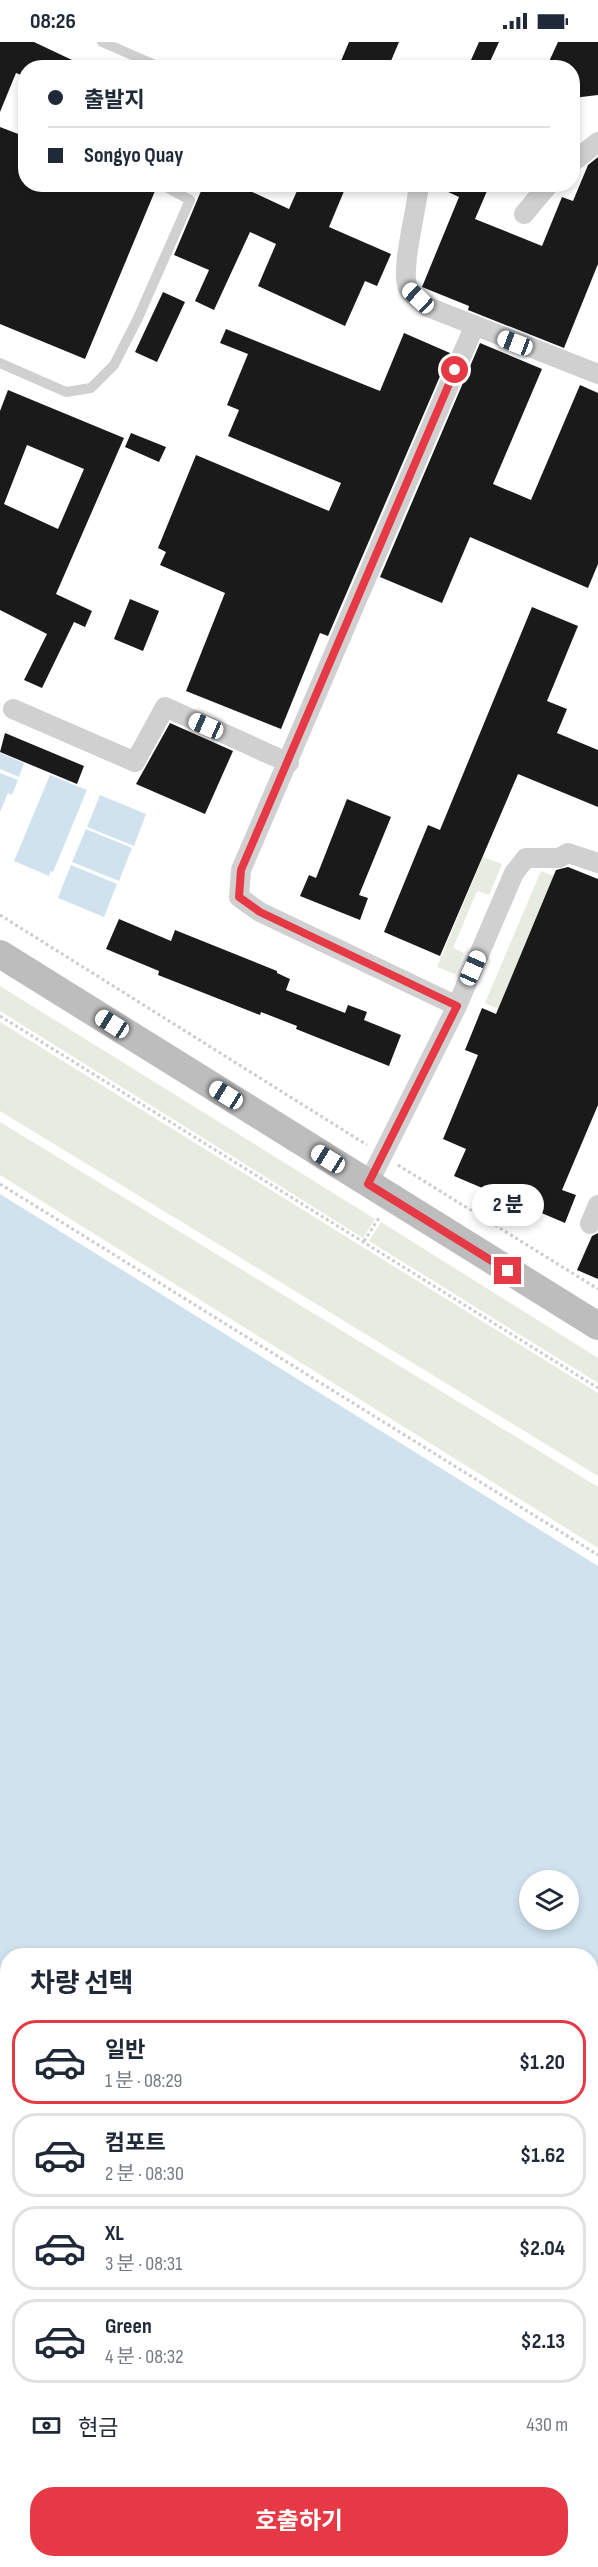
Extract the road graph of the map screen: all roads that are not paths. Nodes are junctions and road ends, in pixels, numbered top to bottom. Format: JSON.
{"nodes":[{"id":1,"x":102,"y":42,"type":"edge"},
{"id":2,"x":144,"y":60,"type":"edge"},
{"id":3,"x":598,"y":142,"type":"edge"},
{"id":4,"x":580,"y":156,"type":"edge"},
{"id":5,"x":176,"y":192,"type":"edge"},
{"id":6,"x":418,"y":192,"type":"edge"},
{"id":7,"x":542,"y":192,"type":"edge"},
{"id":8,"x":524,"y":214,"type":"dead end"},
{"id":9,"x":474,"y":327,"type":"junction"},
{"id":10,"x":0,"y":363,"type":"edge"},
{"id":11,"x":598,"y":374,"type":"edge"},
{"id":12,"x":13,"y":709,"type":"dead end"},
{"id":13,"x":288,"y":763,"type":"junction"},
{"id":14,"x":598,"y":863,"type":"edge"},
{"id":15,"x":0,"y":954,"type":"edge"},
{"id":16,"x":457,"y":1006,"type":"junction"},
{"id":17,"x":368,"y":1184,"type":"junction"},
{"id":18,"x":598,"y":1205,"type":"edge"},
{"id":19,"x":590,"y":1224,"type":"dead end"},
{"id":20,"x":598,"y":1326,"type":"edge"}],
"edges":[{"from":1,"to":2,"type":"lane"},
{"from":3,"to":4,"type":"street"},
{"from":5,"to":10,"type":"lane"},
{"from":6,"to":9,"type":"street"},
{"from":7,"to":8,"type":"street"},
{"from":9,"to":11,"type":"street"},
{"from":9,"to":13,"type":"street"},
{"from":12,"to":13,"type":"street"},
{"from":13,"to":16,"type":"street"},
{"from":14,"to":16,"type":"street"},
{"from":15,"to":17,"type":"main road"},
{"from":16,"to":17,"type":"street"},
{"from":17,"to":20,"type":"main road"},
{"from":18,"to":19,"type":"street"}]}
